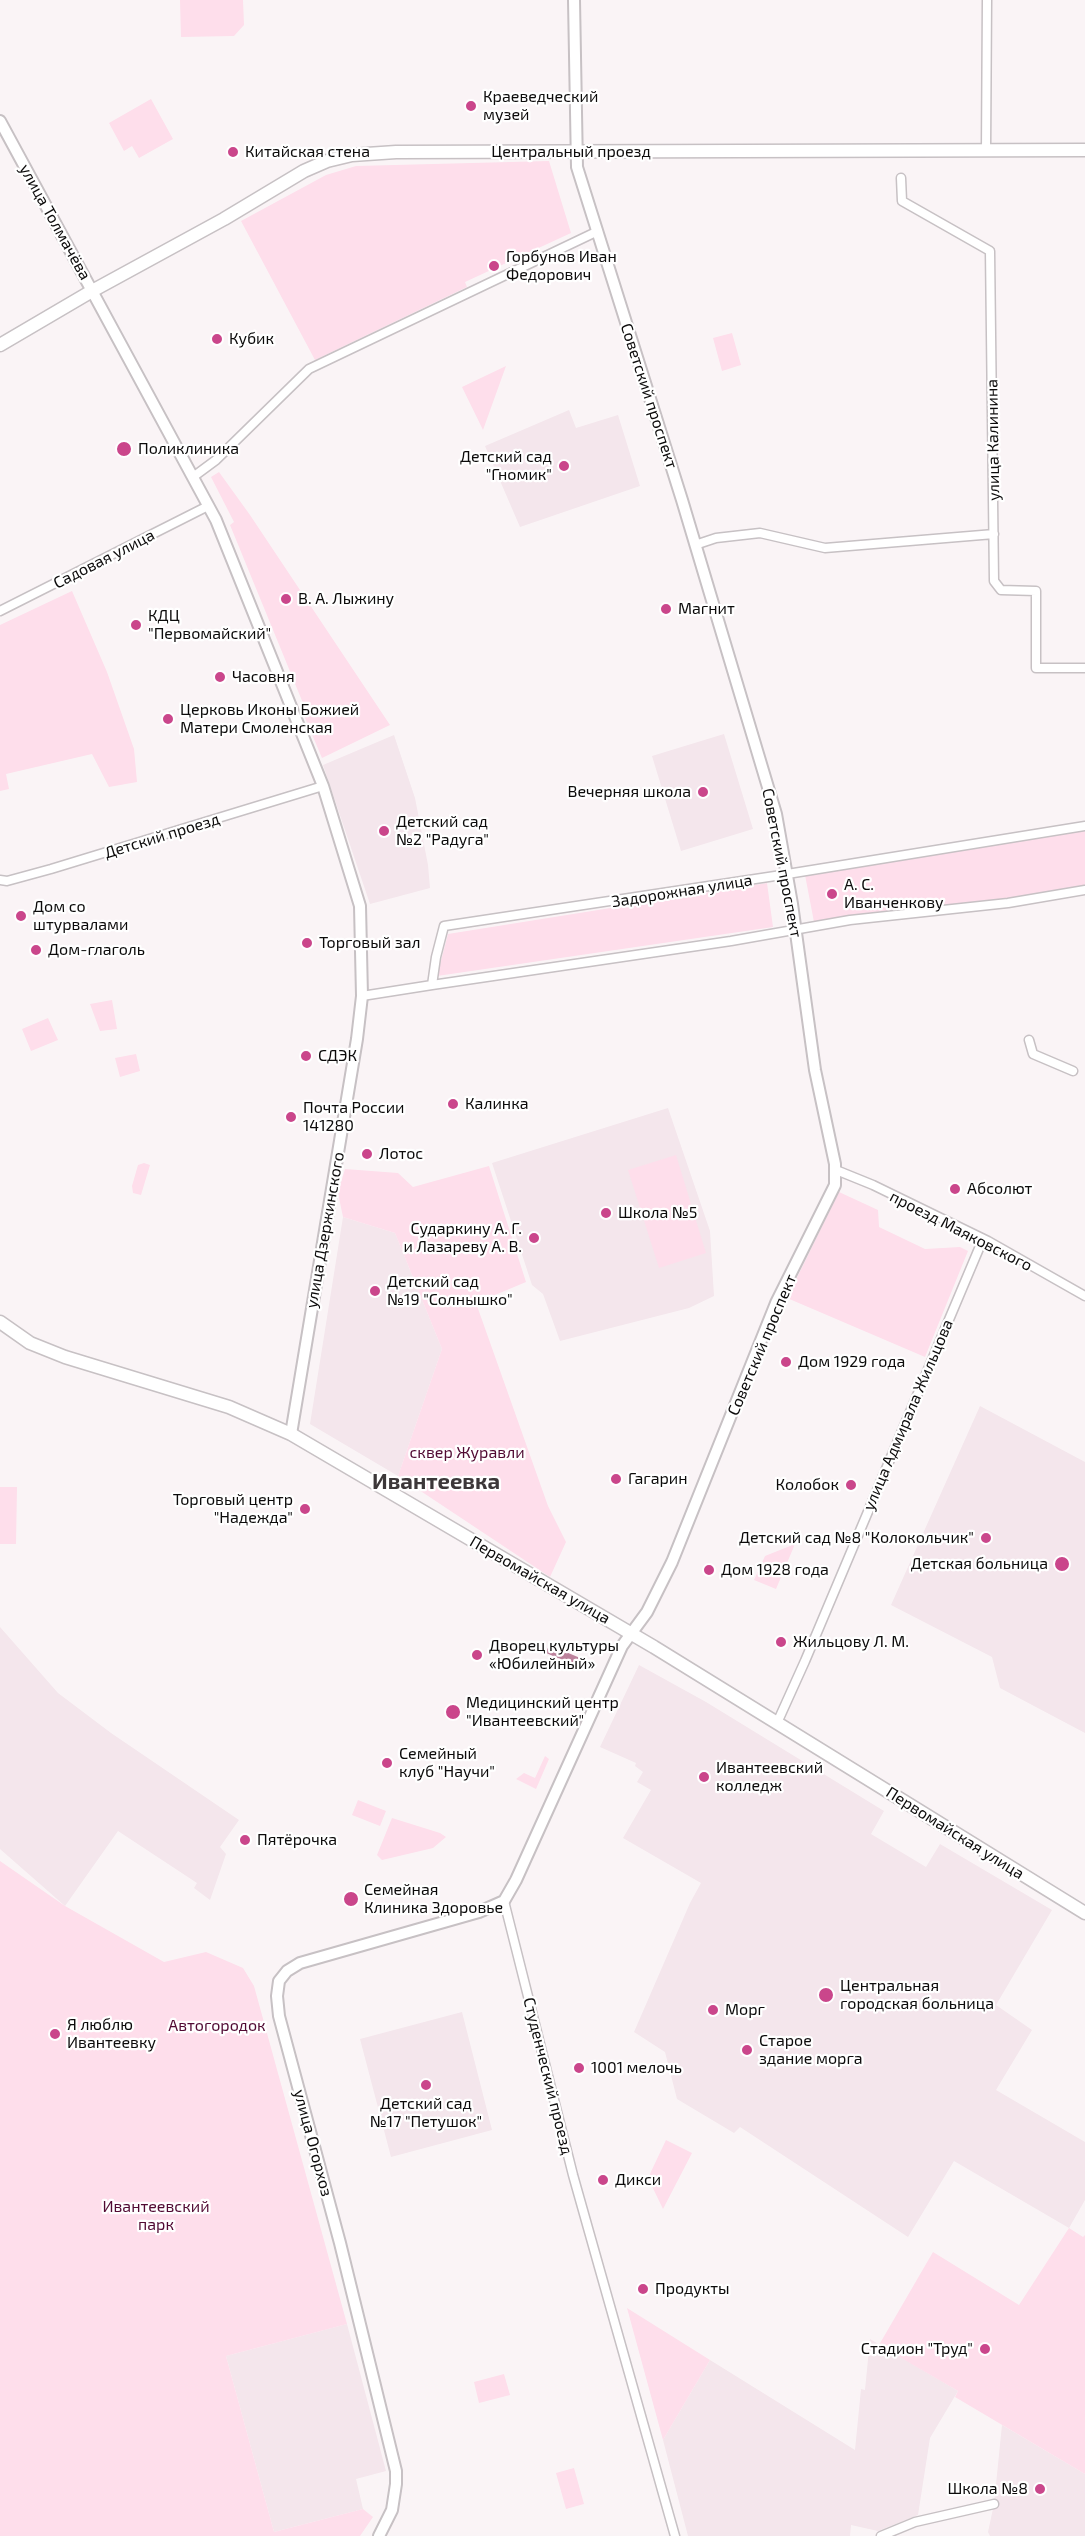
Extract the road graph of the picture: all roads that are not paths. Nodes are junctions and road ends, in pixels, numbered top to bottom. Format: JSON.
{"nodes":[{"id":1,"x":573,"y":0,"type":"edge"},
{"id":2,"x":987,"y":0,"type":"edge"},
{"id":3,"x":0,"y":121,"type":"edge"},
{"id":4,"x":1085,"y":150,"type":"edge"},
{"id":5,"x":986,"y":151,"type":"junction"},
{"id":6,"x":575,"y":152,"type":"junction"},
{"id":7,"x":901,"y":178,"type":"dead end"},
{"id":8,"x":598,"y":231,"type":"junction"},
{"id":9,"x":93,"y":291,"type":"junction"},
{"id":10,"x":0,"y":345,"type":"edge"},
{"id":11,"x":193,"y":477,"type":"junction"},
{"id":12,"x":208,"y":506,"type":"junction"},
{"id":13,"x":994,"y":534,"type":"junction"},
{"id":14,"x":695,"y":545,"type":"junction"},
{"id":15,"x":0,"y":611,"type":"edge"},
{"id":16,"x":1085,"y":668,"type":"edge"},
{"id":17,"x":323,"y":786,"type":"junction"},
{"id":18,"x":1085,"y":826,"type":"edge"},
{"id":19,"x":786,"y":874,"type":"junction"},
{"id":20,"x":0,"y":880,"type":"edge"},
{"id":21,"x":1085,"y":890,"type":"edge"},
{"id":22,"x":796,"y":931,"type":"junction"},
{"id":23,"x":432,"y":985,"type":"junction"},
{"id":24,"x":362,"y":996,"type":"junction"},
{"id":25,"x":1029,"y":1040,"type":"dead end"},
{"id":26,"x":1073,"y":1071,"type":"dead end"},
{"id":27,"x":836,"y":1170,"type":"junction"},
{"id":28,"x":983,"y":1239,"type":"junction"},
{"id":29,"x":1085,"y":1296,"type":"edge"},
{"id":30,"x":0,"y":1322,"type":"edge"},
{"id":31,"x":291,"y":1434,"type":"junction"},
{"id":32,"x":631,"y":1634,"type":"junction"},
{"id":33,"x":777,"y":1723,"type":"junction"},
{"id":34,"x":504,"y":1901,"type":"junction"},
{"id":35,"x":1085,"y":1913,"type":"edge"},
{"id":36,"x":994,"y":2504,"type":"dead end"},
{"id":37,"x":379,"y":2536,"type":"edge"},
{"id":38,"x":675,"y":2536,"type":"edge"},
{"id":39,"x":881,"y":2536,"type":"edge"}],
"edges":[{"from":1,"to":6,"type":"street","name":"Советский проспект"},
{"from":2,"to":5,"type":"street"},
{"from":3,"to":9,"type":"street","name":"улица Толмачёва"},
{"from":4,"to":5,"type":"main road","name":"Центральный проезд"},
{"from":5,"to":6,"type":"main road","name":"Центральный проезд"},
{"from":6,"to":8,"type":"street","name":"Советский проспект"},
{"from":6,"to":9,"type":"main road","name":"Центральный проезд"},
{"from":7,"to":13,"type":"street","name":"улица Калинина"},
{"from":8,"to":11,"type":"street"},
{"from":8,"to":14,"type":"street","name":"Советский проспект"},
{"from":9,"to":10,"type":"main road","name":"Центральный проезд"},
{"from":9,"to":11,"type":"street","name":"улица Дзержинского"},
{"from":11,"to":12,"type":"street","name":"улица Дзержинского"},
{"from":12,"to":15,"type":"street","name":"Садовая улица"},
{"from":12,"to":17,"type":"street","name":"улица Дзержинского"},
{"from":13,"to":14,"type":"street"},
{"from":13,"to":16,"type":"street","name":"улица Калинина"},
{"from":14,"to":19,"type":"street","name":"Советский проспект"},
{"from":17,"to":20,"type":"street","name":"Детский проезд"},
{"from":17,"to":24,"type":"street","name":"улица Дзержинского"},
{"from":18,"to":19,"type":"street","name":"Задорожная улица"},
{"from":19,"to":22,"type":"street","name":"Советский проспект"},
{"from":19,"to":23,"type":"street","name":"Задорожная улица"},
{"from":21,"to":22,"type":"street"},
{"from":22,"to":23,"type":"street"},
{"from":22,"to":27,"type":"street","name":"Советский проспект"},
{"from":23,"to":24,"type":"street"},
{"from":24,"to":31,"type":"street","name":"улица Дзержинского"},
{"from":25,"to":26,"type":"street"},
{"from":27,"to":28,"type":"street","name":"проезд Маяковского"},
{"from":27,"to":32,"type":"street","name":"Советский проспект"},
{"from":28,"to":29,"type":"street","name":"проезд Маяковского"},
{"from":28,"to":33,"type":"street","name":"улица Адмирала Жильцова"},
{"from":30,"to":31,"type":"main road","name":"Первомайская улица"},
{"from":31,"to":32,"type":"main road","name":"Первомайская улица"},
{"from":32,"to":33,"type":"main road","name":"Первомайская улица"},
{"from":32,"to":34,"type":"street"},
{"from":33,"to":35,"type":"main road","name":"Первомайская улица"},
{"from":34,"to":37,"type":"street","name":"улица Огорхоз"},
{"from":34,"to":38,"type":"street","name":"Студенческий проезд"},
{"from":36,"to":39,"type":"street"}]}
